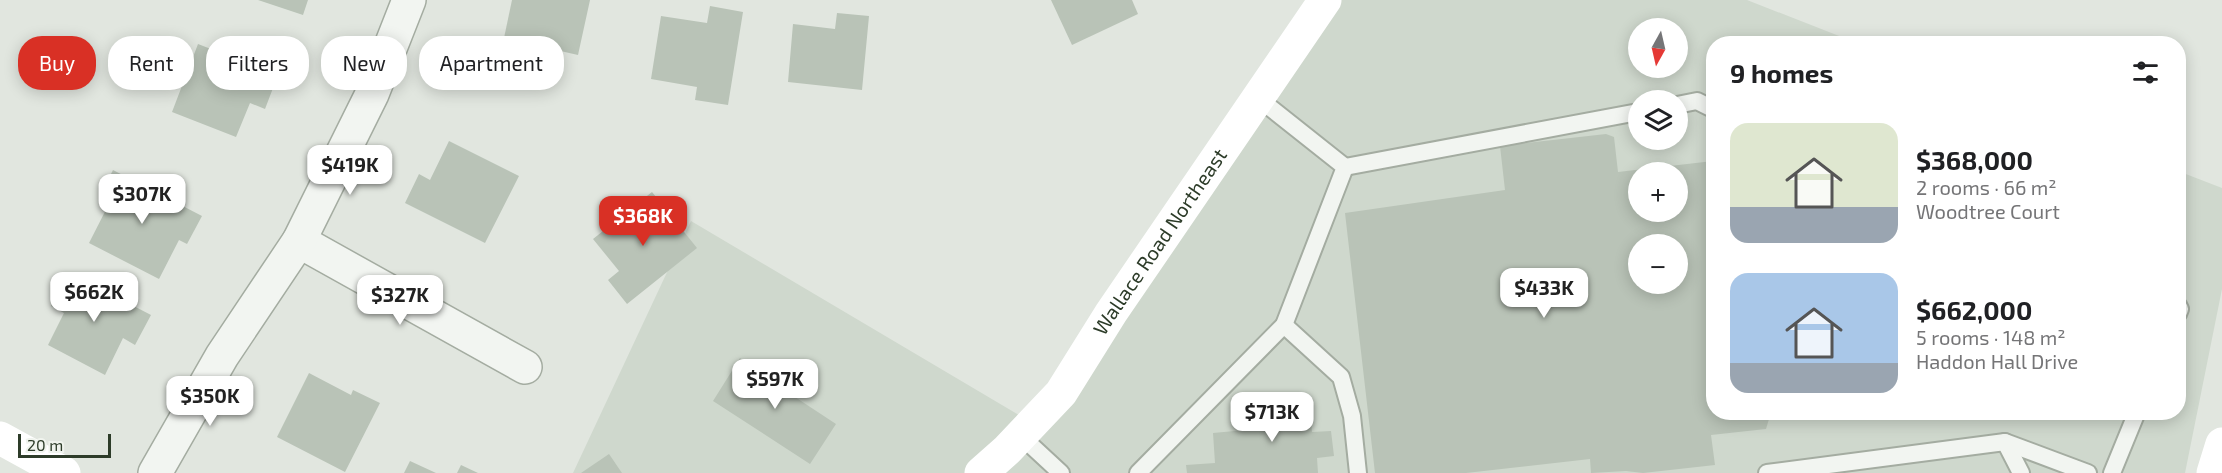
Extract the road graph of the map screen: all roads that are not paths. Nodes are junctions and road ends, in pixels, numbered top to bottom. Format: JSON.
{"nodes":[{"id":1,"x":409,"y":0,"type":"edge"},
{"id":2,"x":1325,"y":0,"type":"edge"},
{"id":3,"x":1258,"y":98,"type":"junction"},
{"id":4,"x":1688,"y":103,"type":"edge"},
{"id":5,"x":1706,"y":106,"type":"edge"},
{"id":6,"x":1628,"y":114,"type":"edge"},
{"id":7,"x":1345,"y":167,"type":"junction"},
{"id":8,"x":299,"y":241,"type":"junction"},
{"id":9,"x":1284,"y":325,"type":"junction"},
{"id":10,"x":525,"y":367,"type":"dead end"},
{"id":11,"x":2134,"y":420,"type":"edge"},
{"id":12,"x":1020,"y":435,"type":"junction"},
{"id":13,"x":0,"y":438,"type":"edge"},
{"id":14,"x":2005,"y":442,"type":"junction"},
{"id":15,"x":2222,"y":444,"type":"edge"},
{"id":16,"x":64,"y":473,"type":"edge"},
{"id":17,"x":155,"y":473,"type":"edge"},
{"id":18,"x":981,"y":473,"type":"edge"},
{"id":19,"x":1061,"y":473,"type":"edge"},
{"id":20,"x":1138,"y":473,"type":"edge"},
{"id":21,"x":1358,"y":473,"type":"edge"},
{"id":22,"x":1767,"y":473,"type":"edge"},
{"id":23,"x":2021,"y":473,"type":"edge"},
{"id":24,"x":2088,"y":473,"type":"edge"},
{"id":25,"x":2112,"y":473,"type":"edge"},
{"id":26,"x":2213,"y":473,"type":"edge"}],
"edges":[{"from":1,"to":8,"type":"street"},
{"from":2,"to":3,"type":"street","name":"Wallace Road Northeast"},
{"from":3,"to":7,"type":"lane"},
{"from":3,"to":12,"type":"street","name":"Wallace Road Northeast"},
{"from":4,"to":5,"type":"lane"},
{"from":6,"to":7,"type":"lane"},
{"from":7,"to":9,"type":"lane"},
{"from":8,"to":10,"type":"street"},
{"from":8,"to":17,"type":"street"},
{"from":9,"to":20,"type":"lane"},
{"from":9,"to":21,"type":"lane"},
{"from":11,"to":25,"type":"lane"},
{"from":12,"to":18,"type":"street","name":"Wallace Road Northeast"},
{"from":12,"to":19,"type":"lane"},
{"from":13,"to":16,"type":"street"},
{"from":14,"to":22,"type":"lane"},
{"from":14,"to":23,"type":"lane"},
{"from":14,"to":24,"type":"lane"},
{"from":15,"to":26,"type":"street"}]}
